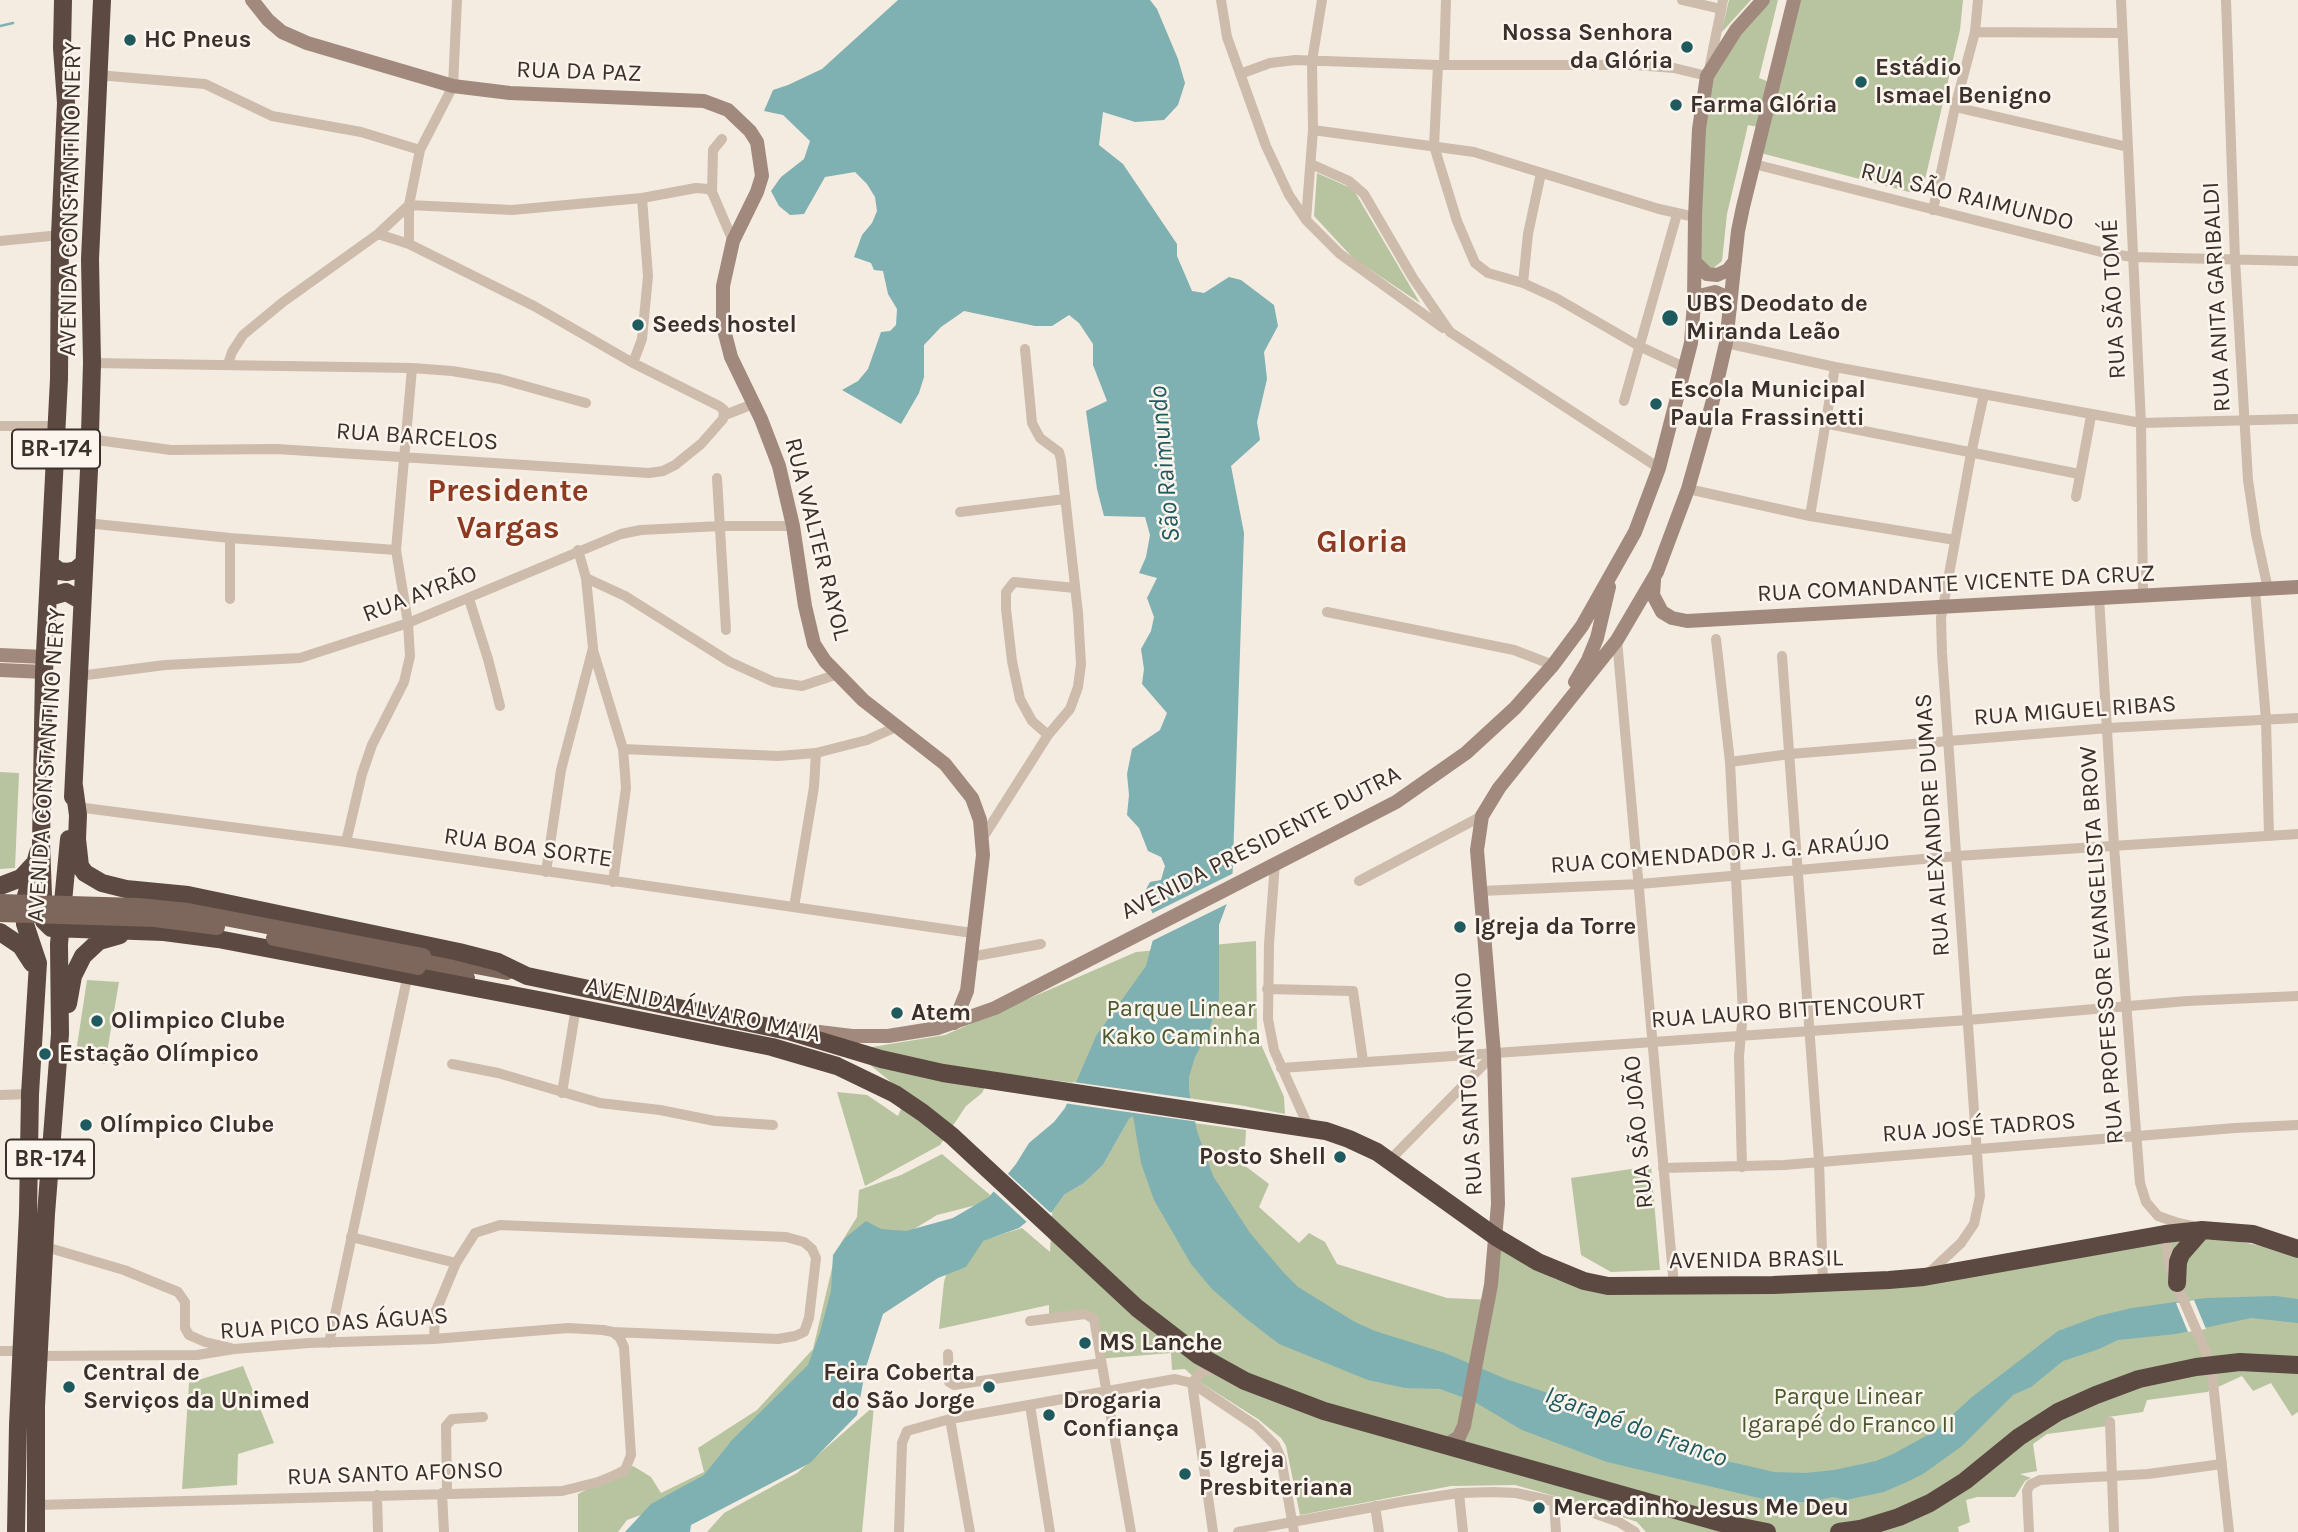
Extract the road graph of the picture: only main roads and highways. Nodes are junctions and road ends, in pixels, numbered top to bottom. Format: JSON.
{"nodes":[{"id":1,"x":63,"y":0,"type":"edge"},
{"id":2,"x":102,"y":0,"type":"edge"},
{"id":3,"x":84,"y":563,"type":"junction"},
{"id":4,"x":51,"y":565,"type":"junction"},
{"id":5,"x":49,"y":597,"type":"junction"},
{"id":6,"x":82,"y":601,"type":"junction"},
{"id":7,"x":74,"y":786,"type":"junction"},
{"id":8,"x":41,"y":843,"type":"junction"},
{"id":9,"x":33,"y":865,"type":"junction"},
{"id":10,"x":80,"y":866,"type":"junction"},
{"id":11,"x":0,"y":886,"type":"edge"},
{"id":12,"x":139,"y":890,"type":"junction"},
{"id":13,"x":0,"y":897,"type":"edge"},
{"id":14,"x":0,"y":902,"type":"edge"},
{"id":15,"x":0,"y":916,"type":"edge"},
{"id":16,"x":60,"y":928,"type":"junction"},
{"id":17,"x":85,"y":929,"type":"junction"},
{"id":18,"x":123,"y":929,"type":"junction"},
{"id":19,"x":0,"y":932,"type":"edge"},
{"id":20,"x":151,"y":932,"type":"junction"},
{"id":21,"x":417,"y":966,"type":"junction"},
{"id":22,"x":37,"y":976,"type":"junction"},
{"id":23,"x":527,"y":976,"type":"junction"},
{"id":24,"x":60,"y":1034,"type":"junction"},
{"id":25,"x":1251,"y":1120,"type":"joint"},
{"id":26,"x":2202,"y":1230,"type":"junction"},
{"id":27,"x":2298,"y":1248,"type":"edge"},
{"id":28,"x":2178,"y":1286,"type":"road end"},
{"id":29,"x":31,"y":1354,"type":"junction"},
{"id":30,"x":2298,"y":1365,"type":"edge"},
{"id":31,"x":16,"y":1532,"type":"edge"},
{"id":32,"x":36,"y":1532,"type":"edge"},
{"id":33,"x":1767,"y":1532,"type":"edge"},
{"id":34,"x":1839,"y":1532,"type":"edge"}],
"edges":[{"from":1,"to":4,"type":"highway","name":"AVENIDA CONSTANTINO NERY","number":"BR-174"},
{"from":2,"to":3,"type":"highway","name":"AVENIDA CONSTANTINO NERY","number":"BR-174"},
{"from":3,"to":4,"type":"highway"},
{"from":3,"to":6,"type":"highway","name":"AVENIDA CONSTANTINO NERY","number":"BR-174"},
{"from":4,"to":5,"type":"highway","name":"AVENIDA CONSTANTINO NERY","number":"BR-174"},
{"from":5,"to":6,"type":"highway"},
{"from":5,"to":8,"type":"highway","name":"AVENIDA CONSTANTINO NERY","number":"BR-174"},
{"from":6,"to":7,"type":"highway","name":"AVENIDA CONSTANTINO NERY","number":"BR-174"},
{"from":7,"to":10,"type":"highway"},
{"from":7,"to":16,"type":"highway","name":"AVENIDA CONSTANTINO NERY","number":"BR-174"},
{"from":8,"to":9,"type":"highway","name":"AVENIDA CONSTANTINO NERY","number":"BR-174"},
{"from":8,"to":16,"type":"highway"},
{"from":9,"to":11,"type":"highway"},
{"from":9,"to":22,"type":"highway","name":"AVENIDA CONSTANTINO NERY","number":"BR-174"},
{"from":10,"to":12,"type":"highway"},
{"from":10,"to":17,"type":"highway"},
{"from":12,"to":18,"type":"highway"},
{"from":12,"to":23,"type":"highway"},
{"from":13,"to":15,"type":"highway"},
{"from":14,"to":21,"type":"main road","bridge":true},
{"from":15,"to":21,"type":"main road","name":"AVENIDA ÁLVARO MAIA","bridge":true},
{"from":16,"to":17,"type":"highway"},
{"from":16,"to":24,"type":"highway","name":"AVENIDA CONSTANTINO NERY","number":"BR-174"},
{"from":17,"to":18,"type":"highway"},
{"from":18,"to":20,"type":"highway"},
{"from":19,"to":22,"type":"highway"},
{"from":20,"to":21,"type":"highway","name":"AVENIDA ÁLVARO MAIA"},
{"from":20,"to":24,"type":"highway"},
{"from":21,"to":23,"type":"main road","name":"AVENIDA ÁLVARO MAIA"},
{"from":21,"to":33,"type":"highway","name":"AVENIDA ÁLVARO MAIA"},
{"from":22,"to":29,"type":"highway","name":"AVENIDA CONSTANTINO NERY","number":"BR-174"},
{"from":23,"to":25,"type":"highway","name":"AVENIDA ÁLVARO MAIA"},
{"from":24,"to":29,"type":"highway","name":"AVENIDA CONSTANTINO NERY","number":"BR-174"},
{"from":25,"to":26,"type":"highway","name":"AVENIDA BRASIL"},
{"from":26,"to":27,"type":"highway","name":"AVENIDA BRASIL"},
{"from":26,"to":28,"type":"highway"},
{"from":29,"to":31,"type":"highway","name":"AVENIDA CONSTANTINO NERY","number":"BR-174"},
{"from":29,"to":32,"type":"highway","name":"AVENIDA CONSTANTINO NERY","number":"BR-174"},
{"from":30,"to":34,"type":"highway"}]}
